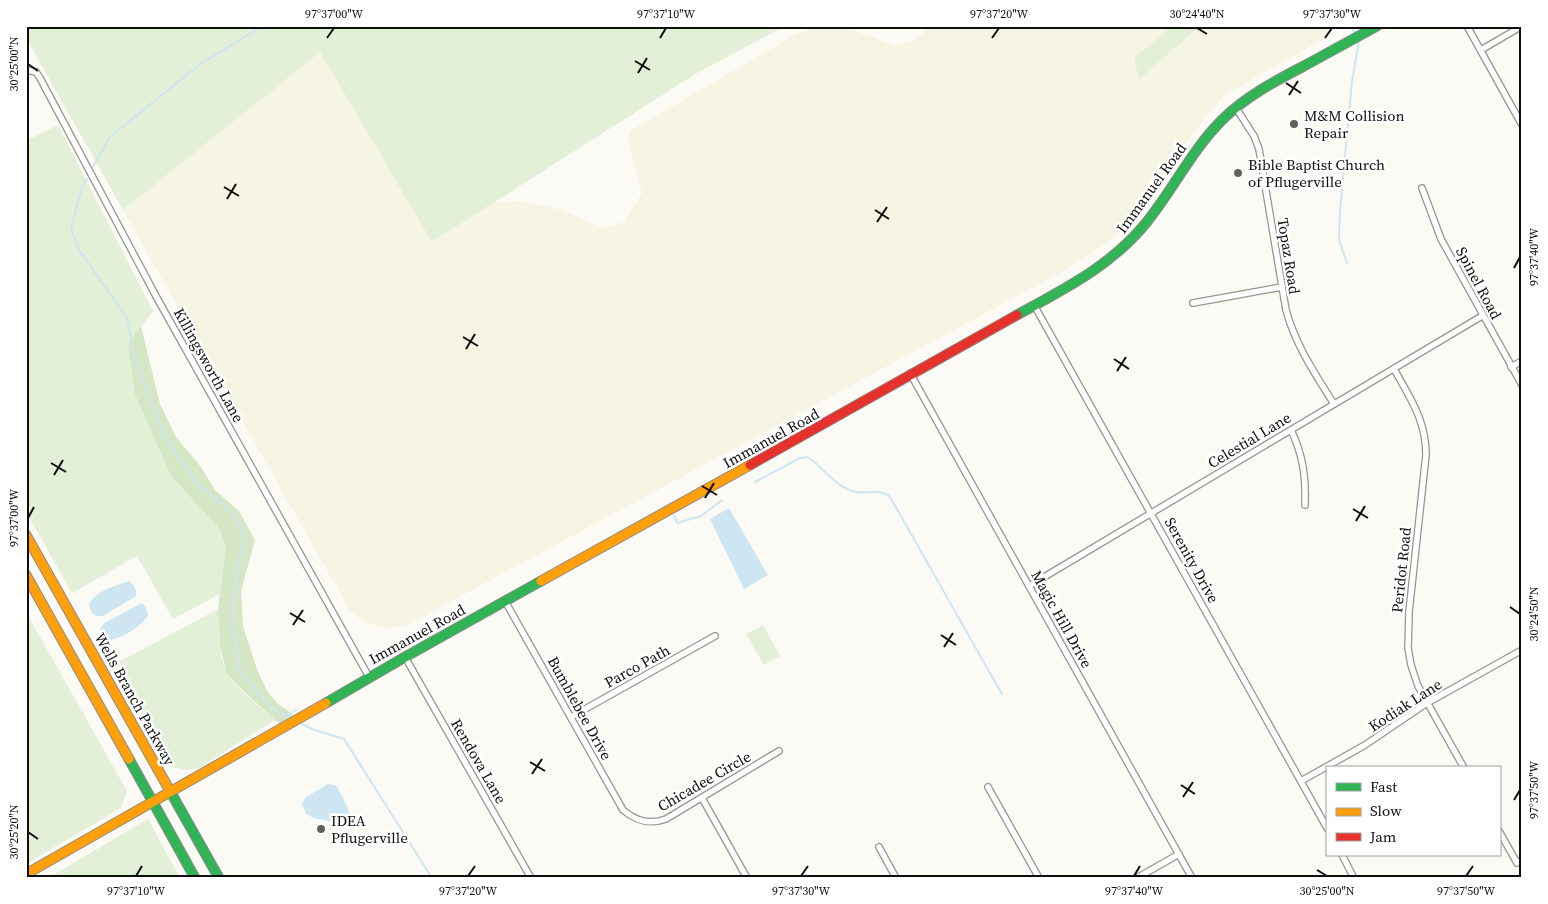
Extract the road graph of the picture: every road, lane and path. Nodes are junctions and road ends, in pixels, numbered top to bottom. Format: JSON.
{"nodes":[{"id":1,"x":1377,"y":26,"type":"edge"},
{"id":2,"x":1467,"y":26,"type":"edge"},
{"id":3,"x":1522,"y":26,"type":"edge"},
{"id":4,"x":1481,"y":50,"type":"junction"},
{"id":5,"x":26,"y":70,"type":"edge"},
{"id":6,"x":1236,"y":108,"type":"junction"},
{"id":7,"x":1522,"y":125,"type":"edge"},
{"id":8,"x":1422,"y":188,"type":"dead end"},
{"id":9,"x":1282,"y":287,"type":"junction"},
{"id":10,"x":1194,"y":302,"type":"dead end"},
{"id":11,"x":1034,"y":305,"type":"junction"},
{"id":12,"x":1482,"y":316,"type":"junction"},
{"id":13,"x":1522,"y":361,"type":"edge"},
{"id":14,"x":1512,"y":367,"type":"junction"},
{"id":15,"x":1394,"y":369,"type":"junction"},
{"id":16,"x":910,"y":373,"type":"junction"},
{"id":17,"x":1522,"y":386,"type":"edge"},
{"id":18,"x":1334,"y":404,"type":"junction"},
{"id":19,"x":1291,"y":430,"type":"junction"},
{"id":20,"x":1305,"y":505,"type":"dead end"},
{"id":21,"x":1151,"y":514,"type":"junction"},
{"id":22,"x":26,"y":535,"type":"edge"},
{"id":23,"x":26,"y":575,"type":"edge"},
{"id":24,"x":1030,"y":586,"type":"junction"},
{"id":25,"x":505,"y":601,"type":"junction"},
{"id":26,"x":715,"y":636,"type":"dead end"},
{"id":27,"x":1522,"y":650,"type":"edge"},
{"id":28,"x":405,"y":656,"type":"junction"},
{"id":29,"x":369,"y":677,"type":"junction"},
{"id":30,"x":1427,"y":703,"type":"junction"},
{"id":31,"x":571,"y":717,"type":"junction"},
{"id":32,"x":779,"y":751,"type":"dead end"},
{"id":33,"x":1328,"y":766,"type":"edge"},
{"id":34,"x":1463,"y":766,"type":"edge"},
{"id":35,"x":1326,"y":767,"type":"edge"},
{"id":36,"x":1301,"y":781,"type":"junction"},
{"id":37,"x":988,"y":787,"type":"dead end"},
{"id":38,"x":171,"y":792,"type":"junction"},
{"id":39,"x":702,"y":798,"type":"junction"},
{"id":40,"x":153,"y":802,"type":"junction"},
{"id":41,"x":640,"y":821,"type":"joint"},
{"id":42,"x":1326,"y":826,"type":"edge"},
{"id":43,"x":1500,"y":832,"type":"edge"},
{"id":44,"x":879,"y":847,"type":"dead end"},
{"id":45,"x":1179,"y":854,"type":"junction"},
{"id":46,"x":1343,"y":856,"type":"edge"},
{"id":47,"x":1519,"y":861,"type":"edge"},
{"id":48,"x":26,"y":874,"type":"edge"},
{"id":49,"x":195,"y":878,"type":"edge"},
{"id":50,"x":219,"y":878,"type":"edge"},
{"id":51,"x":531,"y":878,"type":"edge"},
{"id":52,"x":747,"y":878,"type":"edge"},
{"id":53,"x":896,"y":878,"type":"edge"},
{"id":54,"x":1039,"y":878,"type":"edge"},
{"id":55,"x":1137,"y":878,"type":"edge"},
{"id":56,"x":1192,"y":878,"type":"edge"},
{"id":57,"x":1354,"y":878,"type":"edge"}],
"edges":[{"from":1,"to":6,"type":"street","name":"Immanuel Road"},
{"from":2,"to":4,"type":"street"},
{"from":3,"to":4,"type":"street"},
{"from":4,"to":7,"type":"street"},
{"from":5,"to":29,"type":"street","name":"Killingsworth Lane"},
{"from":6,"to":9,"type":"street","name":"Topaz Road"},
{"from":6,"to":11,"type":"street","name":"Immanuel Road"},
{"from":8,"to":12,"type":"street","name":"Spinel Road"},
{"from":9,"to":10,"type":"street"},
{"from":9,"to":18,"type":"street","name":"Topaz Road"},
{"from":11,"to":16,"type":"street","name":"Immanuel Road"},
{"from":11,"to":21,"type":"street","name":"Serenity Drive"},
{"from":12,"to":14,"type":"street","name":"Spinel Road"},
{"from":12,"to":15,"type":"street","name":"Celestial Lane"},
{"from":13,"to":14,"type":"street"},
{"from":14,"to":17,"type":"street","name":"Spinel Road"},
{"from":15,"to":18,"type":"street","name":"Celestial Lane"},
{"from":15,"to":30,"type":"street","name":"Peridot Road"},
{"from":16,"to":24,"type":"street","name":"Magic Hill Drive"},
{"from":16,"to":25,"type":"street","name":"Immanuel Road"},
{"from":18,"to":19,"type":"street","name":"Celestial Lane"},
{"from":19,"to":20,"type":"street"},
{"from":19,"to":21,"type":"street","name":"Celestial Lane"},
{"from":21,"to":24,"type":"street","name":"Celestial Lane"},
{"from":21,"to":36,"type":"street","name":"Serenity Drive"},
{"from":22,"to":38,"type":"street","name":"Wells Branch Parkway"},
{"from":23,"to":40,"type":"street"},
{"from":24,"to":45,"type":"street","name":"Magic Hill Drive"},
{"from":25,"to":28,"type":"street","name":"Immanuel Road"},
{"from":25,"to":31,"type":"street","name":"Bumblebee Drive"},
{"from":26,"to":31,"type":"street","name":"Parco Path"},
{"from":27,"to":30,"type":"street","name":"Kodiak Lane"},
{"from":28,"to":29,"type":"street","name":"Immanuel Road"},
{"from":28,"to":51,"type":"street","name":"Rendova Lane"},
{"from":29,"to":38,"type":"street","name":"Immanuel Road"},
{"from":30,"to":33,"type":"street","name":"Kodiak Lane"},
{"from":30,"to":34,"type":"street","name":"Peridot Road"},
{"from":31,"to":41,"type":"street","name":"Bumblebee Drive"},
{"from":32,"to":39,"type":"street","name":"Chicadee Circle"},
{"from":35,"to":36,"type":"street","name":"Kodiak Lane"},
{"from":36,"to":42,"type":"street","name":"Serenity Drive"},
{"from":37,"to":54,"type":"street"},
{"from":38,"to":40,"type":"street","name":"Immanuel Road"},
{"from":38,"to":50,"type":"street","name":"Wells Branch Parkway"},
{"from":39,"to":41,"type":"street","name":"Chicadee Circle"},
{"from":39,"to":52,"type":"street"},
{"from":40,"to":48,"type":"street","name":"Immanuel Road"},
{"from":40,"to":49,"type":"street"},
{"from":43,"to":47,"type":"street"},
{"from":44,"to":53,"type":"street"},
{"from":45,"to":55,"type":"street"},
{"from":45,"to":56,"type":"street","name":"Magic Hill Drive"},
{"from":46,"to":57,"type":"street"}]}
